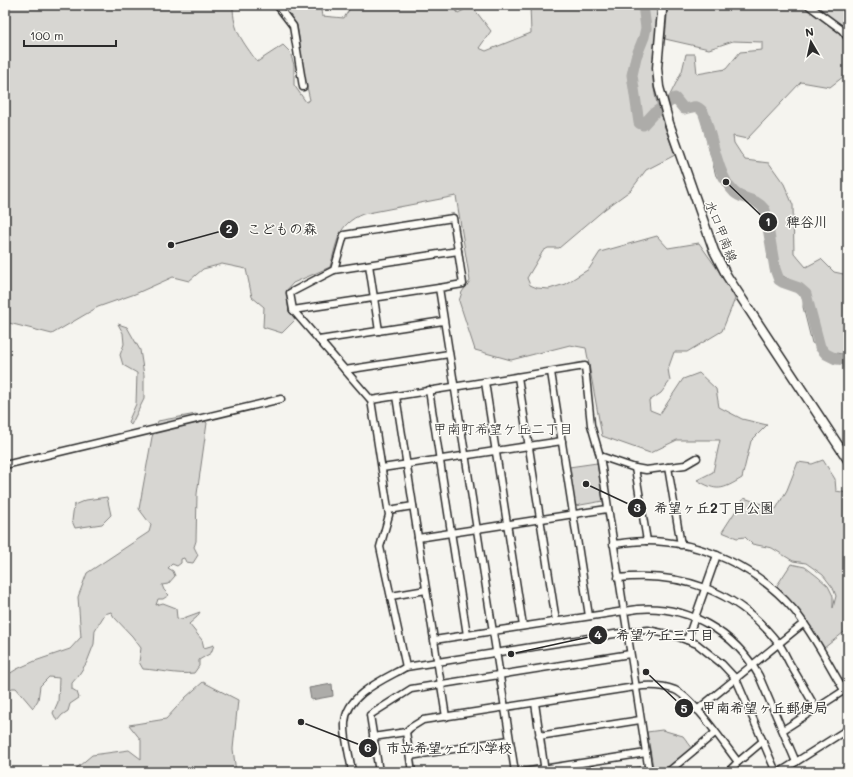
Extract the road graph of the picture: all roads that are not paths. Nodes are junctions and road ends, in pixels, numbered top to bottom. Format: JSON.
{"nodes":[{"id":1,"x":277,"y":5,"type":"edge"},
{"id":2,"x":661,"y":5,"type":"edge"},
{"id":3,"x":808,"y":5,"type":"edge"},
{"id":4,"x":848,"y":38,"type":"edge"},
{"id":5,"x":303,"y":87,"type":"dead end"},
{"id":6,"x":458,"y":251,"type":"junction"},
{"id":7,"x":369,"y":265,"type":"junction"},
{"id":8,"x":334,"y":270,"type":"junction"},
{"id":9,"x":438,"y":288,"type":"junction"},
{"id":10,"x":374,"y":298,"type":"junction"},
{"id":11,"x":293,"y":310,"type":"junction"},
{"id":12,"x":444,"y":321,"type":"junction"},
{"id":13,"x":379,"y":331,"type":"junction"},
{"id":14,"x":319,"y":340,"type":"junction"},
{"id":15,"x":449,"y":354,"type":"junction"},
{"id":16,"x":345,"y":370,"type":"junction"},
{"id":17,"x":551,"y":372,"type":"junction"},
{"id":18,"x":518,"y":377,"type":"junction"},
{"id":19,"x":485,"y":382,"type":"junction"},
{"id":20,"x":454,"y":387,"type":"junction"},
{"id":21,"x":429,"y":390,"type":"junction"},
{"id":22,"x":396,"y":396,"type":"junction"},
{"id":23,"x":281,"y":399,"type":"dead end"},
{"id":24,"x":371,"y":400,"type":"junction"},
{"id":25,"x":562,"y":441,"type":"junction"},
{"id":26,"x":529,"y":446,"type":"junction"},
{"id":27,"x":496,"y":450,"type":"junction"},
{"id":28,"x":465,"y":455,"type":"junction"},
{"id":29,"x":600,"y":456,"type":"junction"},
{"id":30,"x":697,"y":458,"type":"dead end"},
{"id":31,"x":440,"y":459,"type":"junction"},
{"id":32,"x":848,"y":460,"type":"edge"},
{"id":33,"x":407,"y":464,"type":"junction"},
{"id":34,"x":5,"y":465,"type":"edge"},
{"id":35,"x":668,"y":467,"type":"junction"},
{"id":36,"x":382,"y":468,"type":"junction"},
{"id":37,"x":635,"y":468,"type":"junction"},
{"id":38,"x":413,"y":506,"type":"junction"},
{"id":39,"x":607,"y":509,"type":"junction"},
{"id":40,"x":389,"y":510,"type":"junction"},
{"id":41,"x":573,"y":514,"type":"junction"},
{"id":42,"x":540,"y":520,"type":"junction"},
{"id":43,"x":507,"y":525,"type":"junction"},
{"id":44,"x":476,"y":530,"type":"junction"},
{"id":45,"x":452,"y":533,"type":"junction"},
{"id":46,"x":418,"y":538,"type":"junction"},
{"id":47,"x":646,"y":541,"type":"junction"},
{"id":48,"x":613,"y":544,"type":"junction"},
{"id":49,"x":681,"y":545,"type":"junction"},
{"id":50,"x":717,"y":555,"type":"junction"},
{"id":51,"x":618,"y":578,"type":"junction"},
{"id":52,"x":705,"y":587,"type":"junction"},
{"id":53,"x":426,"y":590,"type":"junction"},
{"id":54,"x":391,"y":596,"type":"junction"},
{"id":55,"x":624,"y":610,"type":"junction"},
{"id":56,"x":589,"y":616,"type":"junction"},
{"id":57,"x":695,"y":618,"type":"junction"},
{"id":58,"x":556,"y":621,"type":"junction"},
{"id":59,"x":804,"y":623,"type":"junction"},
{"id":60,"x":523,"y":626,"type":"junction"},
{"id":61,"x":492,"y":631,"type":"junction"},
{"id":62,"x":627,"y":632,"type":"junction"},
{"id":63,"x":467,"y":635,"type":"junction"},
{"id":64,"x":434,"y":640,"type":"junction"},
{"id":65,"x":687,"y":640,"type":"junction"},
{"id":66,"x":779,"y":644,"type":"junction"},
{"id":67,"x":496,"y":653,"type":"junction"},
{"id":68,"x":630,"y":654,"type":"junction"},
{"id":69,"x":438,"y":662,"type":"junction"},
{"id":70,"x":753,"y":665,"type":"junction"},
{"id":71,"x":406,"y":667,"type":"junction"},
{"id":72,"x":499,"y":675,"type":"junction"},
{"id":73,"x":736,"y":679,"type":"junction"},
{"id":74,"x":441,"y":684,"type":"junction"},
{"id":75,"x":635,"y":687,"type":"junction"},
{"id":76,"x":846,"y":689,"type":"edge"},
{"id":77,"x":535,"y":703,"type":"junction"},
{"id":78,"x":504,"y":708,"type":"junction"},
{"id":79,"x":816,"y":709,"type":"junction"},
{"id":80,"x":697,"y":710,"type":"junction"},
{"id":81,"x":446,"y":717,"type":"junction"},
{"id":82,"x":640,"y":720,"type":"junction"},
{"id":83,"x":848,"y":729,"type":"edge"},
{"id":84,"x":783,"y":730,"type":"junction"},
{"id":85,"x":406,"y":732,"type":"junction"},
{"id":86,"x":715,"y":733,"type":"junction"},
{"id":87,"x":540,"y":736,"type":"junction"},
{"id":88,"x":374,"y":737,"type":"junction"},
{"id":89,"x":509,"y":740,"type":"junction"},
{"id":90,"x":763,"y":741,"type":"junction"},
{"id":91,"x":646,"y":753,"type":"junction"},
{"id":92,"x":410,"y":756,"type":"junction"},
{"id":93,"x":738,"y":762,"type":"junction"},
{"id":94,"x":796,"y":762,"type":"junction"},
{"id":95,"x":545,"y":770,"type":"edge"},
{"id":96,"x":848,"y":770,"type":"edge"},
{"id":97,"x":648,"y":771,"type":"edge"},
{"id":98,"x":352,"y":772,"type":"edge"},
{"id":99,"x":379,"y":772,"type":"edge"},
{"id":100,"x":412,"y":772,"type":"edge"},
{"id":101,"x":515,"y":772,"type":"edge"},
{"id":102,"x":523,"y":772,"type":"edge"},
{"id":103,"x":633,"y":772,"type":"edge"},
{"id":104,"x":668,"y":772,"type":"edge"},
{"id":105,"x":728,"y":772,"type":"edge"},
{"id":106,"x":776,"y":772,"type":"edge"},
{"id":107,"x":780,"y":772,"type":"edge"},
{"id":108,"x":845,"y":772,"type":"edge"}],
"edges":[{"from":1,"to":5,"type":"street"},
{"from":2,"to":32,"type":"main road","name":"水口甲南線"},
{"from":3,"to":4,"type":"street"},
{"from":6,"to":7,"type":"street"},
{"from":6,"to":8,"type":"street"},
{"from":6,"to":9,"type":"street"},
{"from":7,"to":8,"type":"street"},
{"from":7,"to":10,"type":"street"},
{"from":8,"to":11,"type":"street"},
{"from":9,"to":10,"type":"street"},
{"from":9,"to":12,"type":"street"},
{"from":10,"to":11,"type":"street"},
{"from":10,"to":13,"type":"street"},
{"from":11,"to":14,"type":"street"},
{"from":12,"to":13,"type":"street"},
{"from":12,"to":15,"type":"street"},
{"from":13,"to":14,"type":"street"},
{"from":14,"to":16,"type":"street"},
{"from":15,"to":16,"type":"street"},
{"from":15,"to":20,"type":"street"},
{"from":16,"to":24,"type":"street"},
{"from":17,"to":18,"type":"street"},
{"from":17,"to":25,"type":"street"},
{"from":17,"to":29,"type":"street"},
{"from":18,"to":19,"type":"street"},
{"from":18,"to":26,"type":"street"},
{"from":19,"to":20,"type":"street"},
{"from":19,"to":27,"type":"street"},
{"from":20,"to":21,"type":"street"},
{"from":20,"to":28,"type":"street"},
{"from":21,"to":22,"type":"street"},
{"from":21,"to":31,"type":"street"},
{"from":22,"to":24,"type":"street"},
{"from":22,"to":33,"type":"street"},
{"from":23,"to":34,"type":"street"},
{"from":24,"to":36,"type":"street"},
{"from":25,"to":26,"type":"street"},
{"from":25,"to":41,"type":"street"},
{"from":26,"to":27,"type":"street"},
{"from":26,"to":42,"type":"street"},
{"from":27,"to":28,"type":"street"},
{"from":27,"to":43,"type":"street"},
{"from":28,"to":31,"type":"street"},
{"from":28,"to":44,"type":"street"},
{"from":29,"to":37,"type":"street"},
{"from":29,"to":39,"type":"street"},
{"from":30,"to":35,"type":"street"},
{"from":31,"to":33,"type":"street"},
{"from":31,"to":45,"type":"street"},
{"from":33,"to":36,"type":"street"},
{"from":33,"to":38,"type":"street"},
{"from":35,"to":37,"type":"street"},
{"from":35,"to":49,"type":"street"},
{"from":36,"to":40,"type":"street"},
{"from":37,"to":47,"type":"street"},
{"from":38,"to":40,"type":"street"},
{"from":38,"to":46,"type":"street"},
{"from":39,"to":41,"type":"street"},
{"from":39,"to":48,"type":"street"},
{"from":40,"to":54,"type":"street"},
{"from":41,"to":42,"type":"street"},
{"from":41,"to":56,"type":"street"},
{"from":42,"to":43,"type":"street"},
{"from":42,"to":58,"type":"street"},
{"from":43,"to":44,"type":"street"},
{"from":43,"to":60,"type":"street"},
{"from":44,"to":45,"type":"street"},
{"from":44,"to":61,"type":"street"},
{"from":45,"to":46,"type":"street"},
{"from":45,"to":63,"type":"street"},
{"from":46,"to":53,"type":"street"},
{"from":47,"to":48,"type":"street"},
{"from":47,"to":49,"type":"street"},
{"from":48,"to":51,"type":"street"},
{"from":49,"to":50,"type":"street"},
{"from":50,"to":52,"type":"street"},
{"from":50,"to":59,"type":"street"},
{"from":51,"to":52,"type":"street"},
{"from":51,"to":55,"type":"street"},
{"from":52,"to":57,"type":"street"},
{"from":52,"to":66,"type":"street"},
{"from":53,"to":54,"type":"street"},
{"from":53,"to":64,"type":"street"},
{"from":54,"to":71,"type":"street"},
{"from":55,"to":56,"type":"street"},
{"from":55,"to":57,"type":"street"},
{"from":55,"to":62,"type":"street"},
{"from":56,"to":58,"type":"street"},
{"from":57,"to":65,"type":"street"},
{"from":57,"to":70,"type":"street"},
{"from":58,"to":60,"type":"street"},
{"from":59,"to":66,"type":"street"},
{"from":59,"to":76,"type":"street"},
{"from":60,"to":61,"type":"street"},
{"from":61,"to":63,"type":"street"},
{"from":61,"to":67,"type":"street"},
{"from":62,"to":65,"type":"street"},
{"from":62,"to":67,"type":"street"},
{"from":62,"to":68,"type":"street"},
{"from":63,"to":64,"type":"street"},
{"from":64,"to":69,"type":"street"},
{"from":65,"to":73,"type":"street"},
{"from":66,"to":70,"type":"street"},
{"from":66,"to":79,"type":"street"},
{"from":67,"to":69,"type":"street"},
{"from":67,"to":72,"type":"street"},
{"from":68,"to":72,"type":"street"},
{"from":68,"to":75,"type":"street"},
{"from":69,"to":71,"type":"street"},
{"from":69,"to":74,"type":"street"},
{"from":70,"to":73,"type":"street"},
{"from":70,"to":84,"type":"street"},
{"from":71,"to":98,"type":"street"},
{"from":72,"to":74,"type":"street"},
{"from":72,"to":78,"type":"street"},
{"from":73,"to":80,"type":"street"},
{"from":73,"to":90,"type":"street"},
{"from":74,"to":81,"type":"street"},
{"from":74,"to":88,"type":"street"},
{"from":75,"to":77,"type":"street"},
{"from":75,"to":80,"type":"street"},
{"from":75,"to":82,"type":"street"},
{"from":76,"to":79,"type":"street"},
{"from":77,"to":78,"type":"street"},
{"from":77,"to":87,"type":"street"},
{"from":78,"to":81,"type":"street"},
{"from":78,"to":89,"type":"street"},
{"from":79,"to":84,"type":"street"},
{"from":80,"to":86,"type":"street"},
{"from":81,"to":85,"type":"street"},
{"from":82,"to":87,"type":"street"},
{"from":82,"to":91,"type":"street"},
{"from":83,"to":94,"type":"street"},
{"from":84,"to":94,"type":"street"},
{"from":85,"to":88,"type":"street"},
{"from":85,"to":92,"type":"street"},
{"from":86,"to":93,"type":"street"},
{"from":86,"to":104,"type":"street"},
{"from":87,"to":95,"type":"street"},
{"from":88,"to":99,"type":"street"},
{"from":89,"to":92,"type":"street"},
{"from":89,"to":101,"type":"street"},
{"from":90,"to":93,"type":"street"},
{"from":90,"to":106,"type":"street"},
{"from":91,"to":95,"type":"street"},
{"from":91,"to":97,"type":"street"},
{"from":92,"to":100,"type":"street"},
{"from":93,"to":105,"type":"street"},
{"from":94,"to":107,"type":"street"},
{"from":95,"to":102,"type":"street"},
{"from":96,"to":108,"type":"street"},
{"from":97,"to":103,"type":"street"}]}
